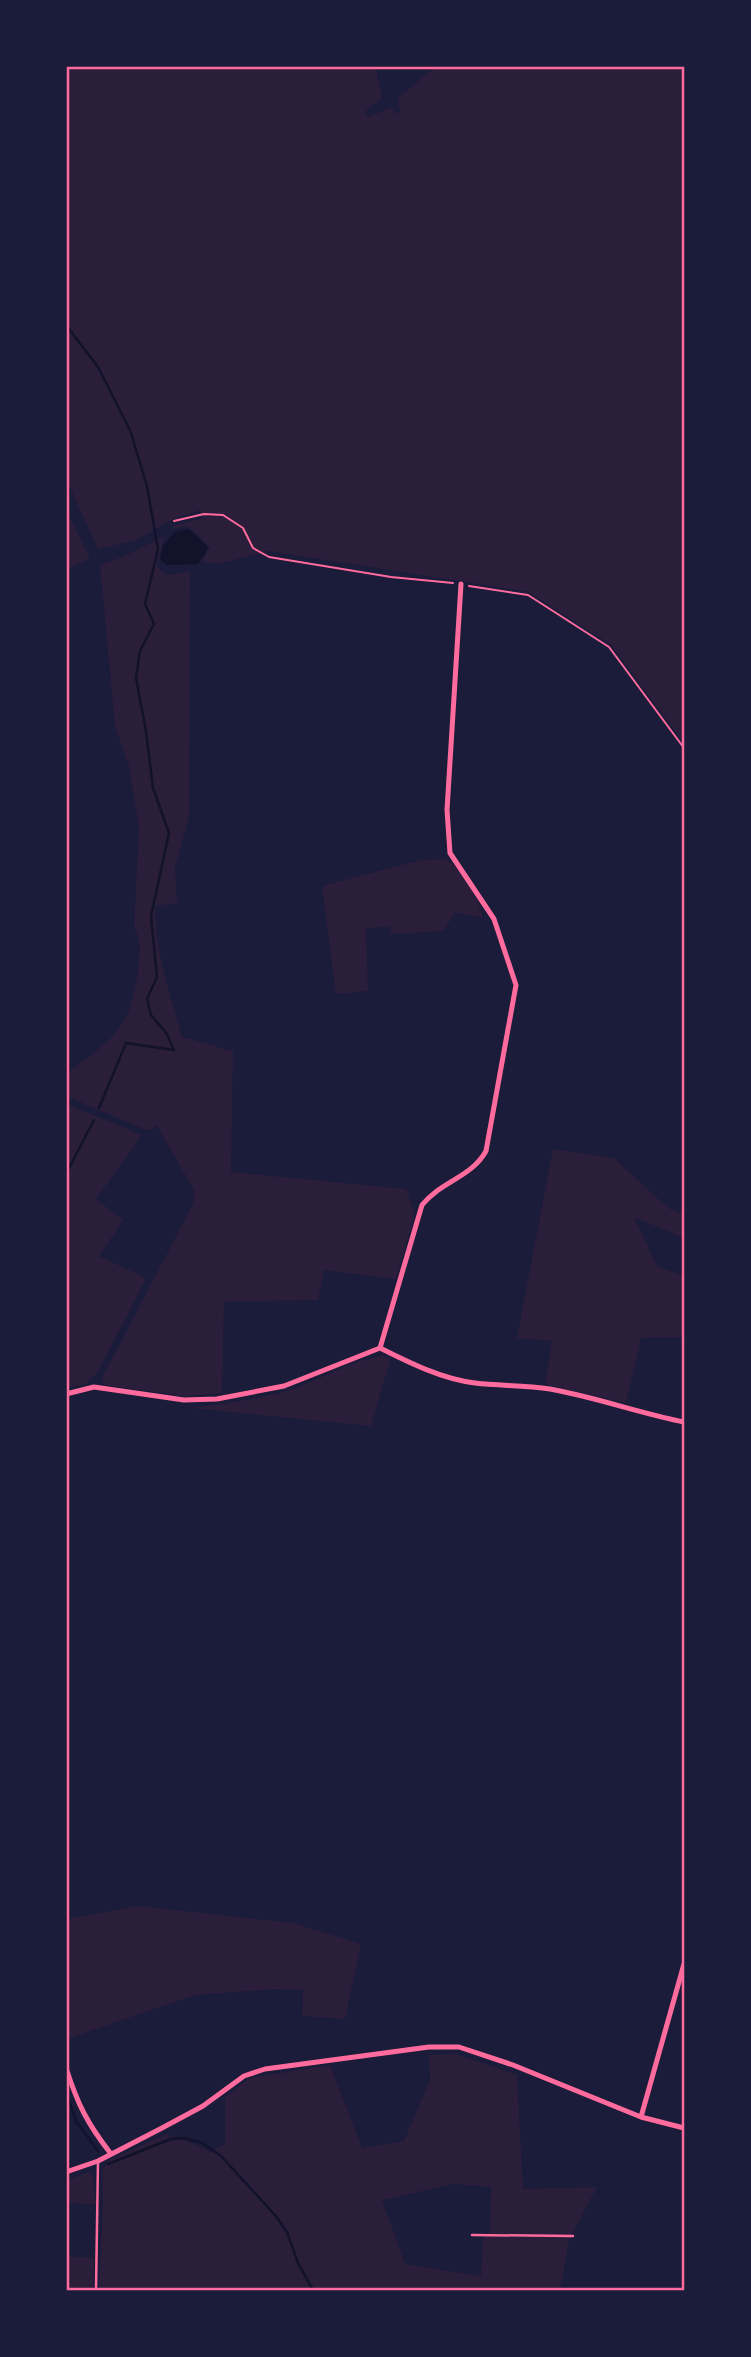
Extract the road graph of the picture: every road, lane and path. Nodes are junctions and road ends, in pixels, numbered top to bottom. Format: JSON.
{"nodes":[{"id":1,"x":174,"y":521,"type":"dead end"},
{"id":2,"x":461,"y":584,"type":"junction"},
{"id":3,"x":684,"y":748,"type":"edge"},
{"id":4,"x":380,"y":1348,"type":"junction"},
{"id":5,"x":66,"y":1394,"type":"edge"},
{"id":6,"x":684,"y":1422,"type":"edge"},
{"id":7,"x":684,"y":1964,"type":"edge"},
{"id":8,"x":66,"y":2068,"type":"edge"},
{"id":9,"x":641,"y":2117,"type":"junction"},
{"id":10,"x":684,"y":2128,"type":"edge"},
{"id":11,"x":111,"y":2154,"type":"junction"},
{"id":12,"x":98,"y":2161,"type":"junction"},
{"id":13,"x":66,"y":2172,"type":"edge"},
{"id":14,"x":472,"y":2235,"type":"dead end"},
{"id":15,"x":573,"y":2236,"type":"dead end"},
{"id":16,"x":96,"y":2291,"type":"edge"}],
"edges":[{"from":1,"to":2,"type":"path"},
{"from":2,"to":3,"type":"path"},
{"from":2,"to":4,"type":"street"},
{"from":4,"to":5,"type":"street"},
{"from":4,"to":6,"type":"street"},
{"from":7,"to":9,"type":"street"},
{"from":8,"to":11,"type":"street"},
{"from":9,"to":10,"type":"street"},
{"from":9,"to":11,"type":"street"},
{"from":11,"to":12,"type":"street"},
{"from":12,"to":13,"type":"street"},
{"from":12,"to":16,"type":"lane"},
{"from":14,"to":15,"type":"lane"}]}
